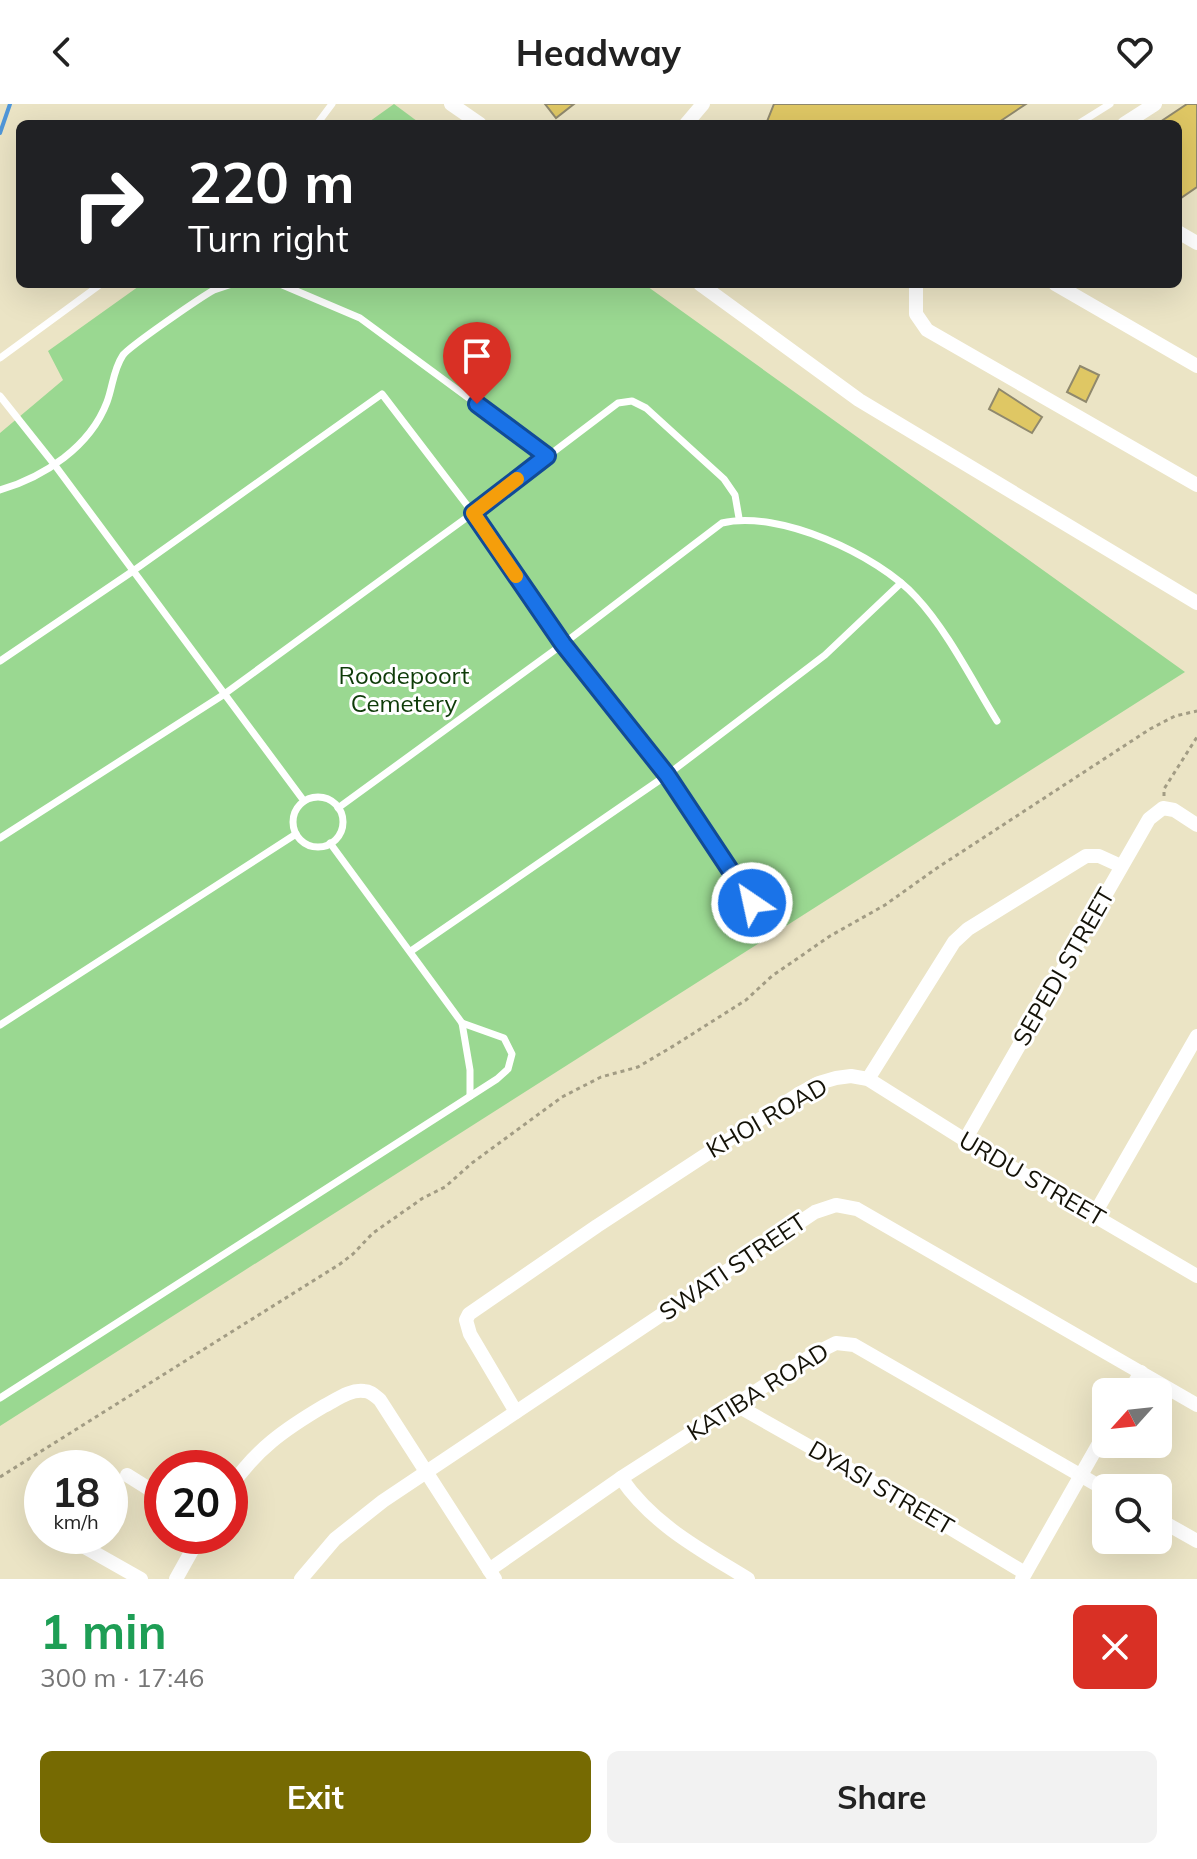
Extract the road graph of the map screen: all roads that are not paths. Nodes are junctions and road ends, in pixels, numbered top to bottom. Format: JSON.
{"nodes":[{"id":1,"x":451,"y":104,"type":"edge"},
{"id":2,"x":703,"y":104,"type":"edge"},
{"id":3,"x":1110,"y":104,"type":"edge"},
{"id":4,"x":1155,"y":104,"type":"edge"},
{"id":5,"x":474,"y":120,"type":"edge"},
{"id":6,"x":689,"y":120,"type":"edge"},
{"id":7,"x":1084,"y":120,"type":"edge"},
{"id":8,"x":1130,"y":120,"type":"edge"},
{"id":9,"x":96,"y":288,"type":"edge"},
{"id":10,"x":221,"y":288,"type":"edge"},
{"id":11,"x":289,"y":288,"type":"edge"},
{"id":12,"x":705,"y":288,"type":"edge"},
{"id":13,"x":916,"y":288,"type":"edge"},
{"id":14,"x":1062,"y":288,"type":"edge"},
{"id":15,"x":0,"y":358,"type":"edge"},
{"id":16,"x":1197,"y":366,"type":"edge"},
{"id":17,"x":0,"y":396,"type":"edge"},
{"id":18,"x":547,"y":456,"type":"junction"},
{"id":19,"x":54,"y":464,"type":"junction"},
{"id":20,"x":1197,"y":485,"type":"edge"},
{"id":21,"x":0,"y":490,"type":"edge"},
{"id":22,"x":473,"y":513,"type":"junction"},
{"id":23,"x":739,"y":518,"type":"junction"},
{"id":24,"x":133,"y":571,"type":"junction"},
{"id":25,"x":901,"y":583,"type":"junction"},
{"id":26,"x":1197,"y":603,"type":"edge"},
{"id":27,"x":563,"y":644,"type":"junction"},
{"id":28,"x":0,"y":661,"type":"edge"},
{"id":29,"x":223,"y":695,"type":"junction"},
{"id":30,"x":997,"y":721,"type":"dead end"},
{"id":31,"x":667,"y":775,"type":"junction"},
{"id":32,"x":304,"y":801,"type":"junction"},
{"id":33,"x":338,"y":808,"type":"junction"},
{"id":34,"x":1197,"y":825,"type":"edge"},
{"id":35,"x":296,"y":834,"type":"junction"},
{"id":36,"x":0,"y":838,"type":"edge"},
{"id":37,"x":330,"y":843,"type":"junction"},
{"id":38,"x":1121,"y":866,"type":"junction"},
{"id":39,"x":752,"y":903,"type":"dead end"},
{"id":40,"x":411,"y":951,"type":"junction"},
{"id":41,"x":462,"y":1023,"type":"junction"},
{"id":42,"x":0,"y":1025,"type":"edge"},
{"id":43,"x":1197,"y":1036,"type":"edge"},
{"id":44,"x":868,"y":1079,"type":"junction"},
{"id":45,"x":470,"y":1096,"type":"junction"},
{"id":46,"x":965,"y":1140,"type":"junction"},
{"id":47,"x":1094,"y":1215,"type":"junction"},
{"id":48,"x":1197,"y":1276,"type":"edge"},
{"id":49,"x":1141,"y":1372,"type":"junction"},
{"id":50,"x":1137,"y":1378,"type":"edge"},
{"id":51,"x":0,"y":1398,"type":"edge"},
{"id":52,"x":736,"y":1405,"type":"junction"},
{"id":53,"x":1197,"y":1405,"type":"edge"},
{"id":54,"x":516,"y":1412,"type":"junction"},
{"id":55,"x":1092,"y":1455,"type":"edge"},
{"id":56,"x":248,"y":1463,"type":"edge"},
{"id":57,"x":427,"y":1471,"type":"junction"},
{"id":58,"x":1080,"y":1475,"type":"junction"},
{"id":59,"x":621,"y":1478,"type":"junction"},
{"id":60,"x":1092,"y":1482,"type":"edge"},
{"id":61,"x":1172,"y":1527,"type":"edge"},
{"id":62,"x":1197,"y":1541,"type":"edge"},
{"id":63,"x":97,"y":1554,"type":"edge"},
{"id":64,"x":190,"y":1554,"type":"edge"},
{"id":65,"x":492,"y":1576,"type":"edge"},
{"id":66,"x":1023,"y":1576,"type":"edge"},
{"id":67,"x":141,"y":1579,"type":"edge"},
{"id":68,"x":176,"y":1579,"type":"edge"},
{"id":69,"x":301,"y":1579,"type":"edge"},
{"id":70,"x":748,"y":1579,"type":"edge"}],
"edges":[{"from":1,"to":5,"type":"street"},
{"from":2,"to":6,"type":"street"},
{"from":3,"to":7,"type":"lane"},
{"from":4,"to":8,"type":"street"},
{"from":9,"to":15,"type":"lane"},
{"from":10,"to":19,"type":"lane"},
{"from":11,"to":18,"type":"lane"},
{"from":12,"to":26,"type":"street"},
{"from":13,"to":20,"type":"street"},
{"from":14,"to":16,"type":"street"},
{"from":17,"to":19,"type":"lane"},
{"from":18,"to":22,"type":"lane"},
{"from":18,"to":23,"type":"lane"},
{"from":19,"to":21,"type":"lane"},
{"from":19,"to":24,"type":"lane"},
{"from":22,"to":24,"type":"lane"},
{"from":22,"to":27,"type":"lane"},
{"from":22,"to":29,"type":"lane"},
{"from":23,"to":25,"type":"lane"},
{"from":23,"to":27,"type":"lane"},
{"from":24,"to":28,"type":"lane"},
{"from":24,"to":29,"type":"lane"},
{"from":25,"to":30,"type":"lane"},
{"from":25,"to":31,"type":"lane"},
{"from":27,"to":31,"type":"lane"},
{"from":27,"to":33,"type":"lane"},
{"from":29,"to":32,"type":"lane"},
{"from":29,"to":36,"type":"lane"},
{"from":31,"to":39,"type":"lane"},
{"from":31,"to":40,"type":"lane"},
{"from":32,"to":33,"type":"lane"},
{"from":32,"to":35,"type":"lane"},
{"from":33,"to":37,"type":"lane"},
{"from":34,"to":38,"type":"street","name":"SEPEDI STREET"},
{"from":35,"to":37,"type":"lane"},
{"from":35,"to":42,"type":"lane"},
{"from":37,"to":40,"type":"lane"},
{"from":38,"to":44,"type":"street"},
{"from":38,"to":46,"type":"street","name":"SEPEDI STREET"},
{"from":40,"to":41,"type":"lane"},
{"from":41,"to":45,"type":"lane"},
{"from":41,"to":45,"type":"lane"},
{"from":43,"to":47,"type":"street"},
{"from":44,"to":46,"type":"street","name":"URDU STREET"},
{"from":44,"to":54,"type":"street","name":"KHOI ROAD"},
{"from":45,"to":51,"type":"lane"},
{"from":46,"to":47,"type":"street","name":"URDU STREET"},
{"from":47,"to":48,"type":"street","name":"URDU STREET"},
{"from":49,"to":50,"type":"street"},
{"from":49,"to":53,"type":"street","name":"SWATI STREET"},
{"from":49,"to":54,"type":"street","name":"SWATI STREET"},
{"from":52,"to":58,"type":"street","name":"KATIBA ROAD"},
{"from":52,"to":59,"type":"street","name":"KATIBA ROAD"},
{"from":52,"to":66,"type":"street","name":"DYASI STREET"},
{"from":54,"to":57,"type":"street","name":"SWATI STREET"},
{"from":55,"to":58,"type":"street"},
{"from":56,"to":57,"type":"street"},
{"from":57,"to":65,"type":"street"},
{"from":57,"to":69,"type":"street","name":"SWATI STREET"},
{"from":58,"to":60,"type":"street","name":"KATIBA ROAD"},
{"from":58,"to":66,"type":"street"},
{"from":59,"to":65,"type":"street","name":"KATIBA ROAD"},
{"from":59,"to":70,"type":"street"},
{"from":61,"to":62,"type":"street"},
{"from":63,"to":67,"type":"street"},
{"from":64,"to":68,"type":"street"}]}
